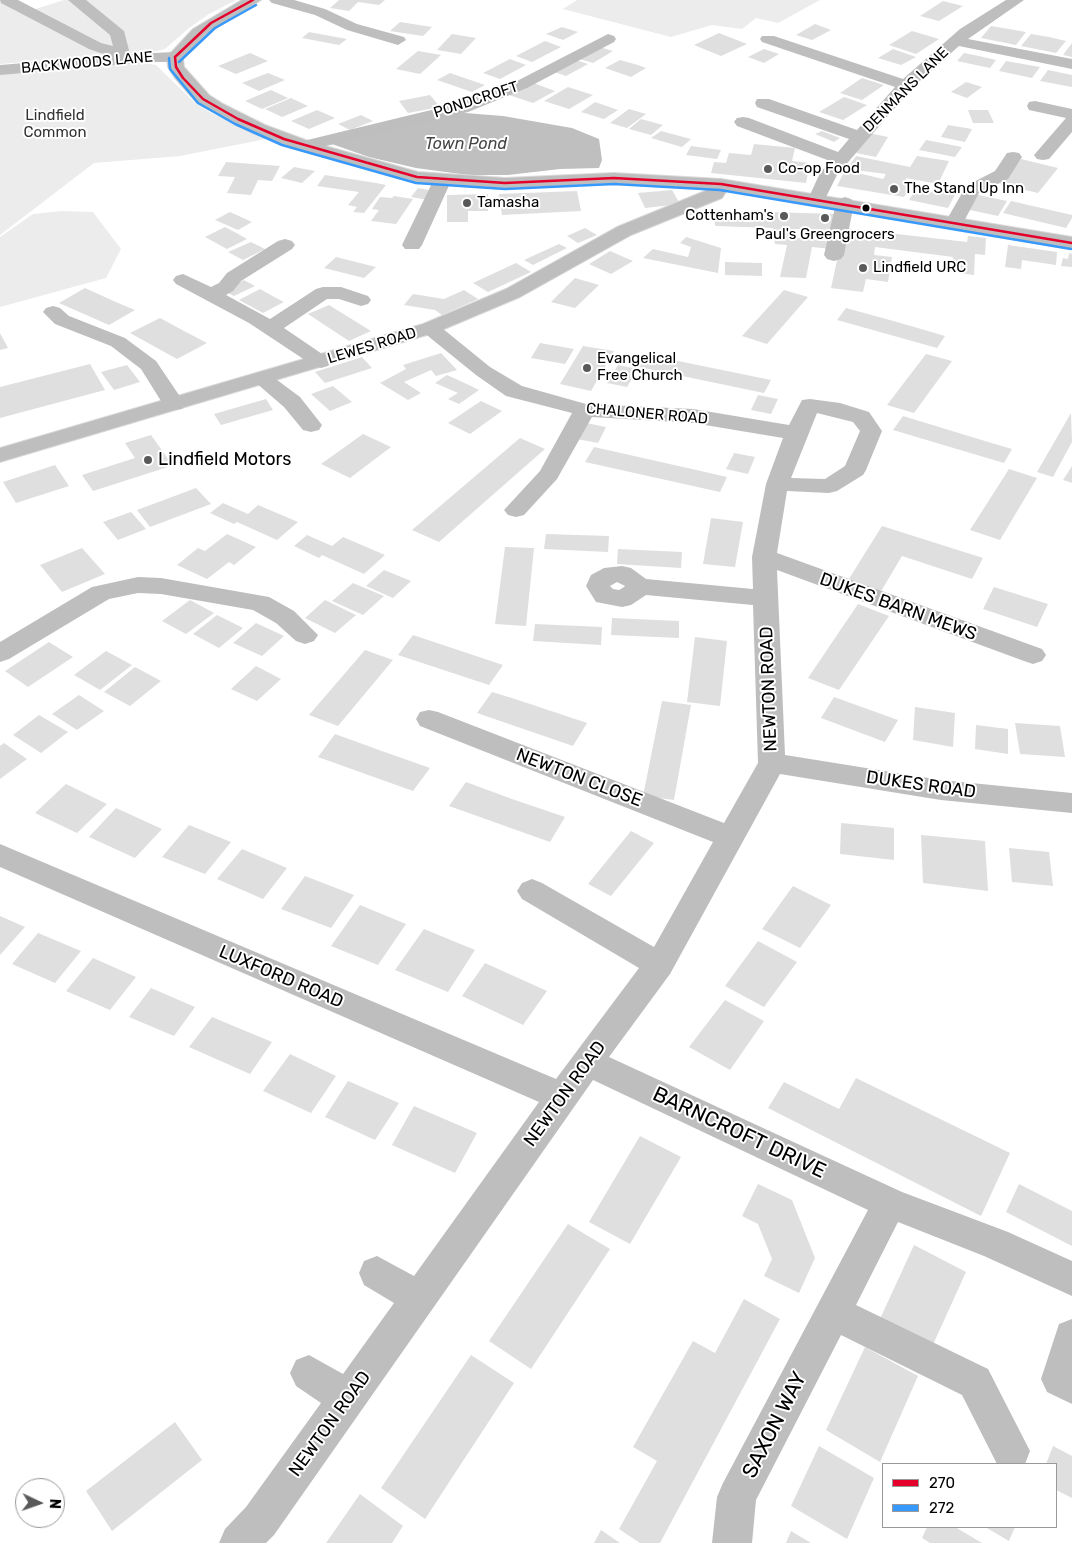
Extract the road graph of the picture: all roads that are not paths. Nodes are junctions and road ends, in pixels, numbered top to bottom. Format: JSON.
{"nodes":[{"id":1,"x":6,"y":0,"type":"edge"},
{"id":2,"x":76,"y":0,"type":"edge"},
{"id":3,"x":253,"y":0,"type":"edge"},
{"id":4,"x":277,"y":0,"type":"edge"},
{"id":5,"x":1016,"y":0,"type":"edge"},
{"id":6,"x":608,"y":39,"type":"dead end"},
{"id":7,"x":768,"y":39,"type":"dead end"},
{"id":8,"x":398,"y":40,"type":"dead end"},
{"id":9,"x":956,"y":41,"type":"junction"},
{"id":10,"x":122,"y":56,"type":"junction"},
{"id":11,"x":175,"y":57,"type":"junction"},
{"id":12,"x":1072,"y":64,"type":"edge"},
{"id":13,"x":0,"y":70,"type":"edge"},
{"id":14,"x":906,"y":85,"type":"junction"},
{"id":15,"x":763,"y":103,"type":"dead end"},
{"id":16,"x":1035,"y":106,"type":"dead end"},
{"id":17,"x":1072,"y":114,"type":"edge"},
{"id":18,"x":743,"y":122,"type":"dead end"},
{"id":19,"x":1072,"y":122,"type":"edge"},
{"id":20,"x":859,"y":138,"type":"junction"},
{"id":21,"x":306,"y":146,"type":"junction"},
{"id":22,"x":1043,"y":155,"type":"dead end"},
{"id":23,"x":1014,"y":156,"type":"dead end"},
{"id":24,"x":840,"y":159,"type":"junction"},
{"id":25,"x":443,"y":179,"type":"junction"},
{"id":26,"x":721,"y":184,"type":"junction"},
{"id":27,"x":817,"y":199,"type":"junction"},
{"id":28,"x":846,"y":203,"type":"junction"},
{"id":29,"x":955,"y":222,"type":"junction"},
{"id":30,"x":1072,"y":243,"type":"edge"},
{"id":31,"x":285,"y":245,"type":"dead end"},
{"id":32,"x":412,"y":245,"type":"dead end"},
{"id":33,"x":834,"y":256,"type":"dead end"},
{"id":34,"x":183,"y":280,"type":"dead end"},
{"id":35,"x":212,"y":295,"type":"junction"},
{"id":36,"x":361,"y":300,"type":"dead end"},
{"id":37,"x":53,"y":319,"type":"dead end"},
{"id":38,"x":270,"y":328,"type":"junction"},
{"id":39,"x":430,"y":328,"type":"junction"},
{"id":40,"x":321,"y":362,"type":"junction"},
{"id":41,"x":262,"y":378,"type":"junction"},
{"id":42,"x":174,"y":404,"type":"junction"},
{"id":43,"x":585,"y":410,"type":"junction"},
{"id":44,"x":311,"y":425,"type":"dead end"},
{"id":45,"x":796,"y":433,"type":"junction"},
{"id":46,"x":0,"y":455,"type":"edge"},
{"id":47,"x":777,"y":484,"type":"junction"},
{"id":48,"x":516,"y":510,"type":"dead end"},
{"id":49,"x":764,"y":557,"type":"junction"},
{"id":50,"x":637,"y":586,"type":"dead end"},
{"id":51,"x":765,"y":598,"type":"junction"},
{"id":52,"x":305,"y":635,"type":"dead end"},
{"id":53,"x":0,"y":653,"type":"edge"},
{"id":54,"x":1033,"y":655,"type":"dead end"},
{"id":55,"x":429,"y":719,"type":"dead end"},
{"id":56,"x":772,"y":763,"type":"junction"},
{"id":57,"x":1072,"y":802,"type":"edge"},
{"id":58,"x":729,"y":837,"type":"junction"},
{"id":59,"x":0,"y":855,"type":"edge"},
{"id":60,"x":532,"y":891,"type":"dead end"},
{"id":61,"x":659,"y":965,"type":"junction"},
{"id":62,"x":589,"y":1063,"type":"junction"},
{"id":63,"x":562,"y":1097,"type":"junction"},
{"id":64,"x":890,"y":1203,"type":"junction"},
{"id":65,"x":377,"y":1273,"type":"dead end"},
{"id":66,"x":1072,"y":1279,"type":"edge"},
{"id":67,"x":420,"y":1299,"type":"junction"},
{"id":68,"x":833,"y":1312,"type":"junction"},
{"id":69,"x":1072,"y":1337,"type":"edge"},
{"id":70,"x":310,"y":1373,"type":"dead end"},
{"id":71,"x":1072,"y":1385,"type":"edge"},
{"id":72,"x":348,"y":1399,"type":"junction"},
{"id":73,"x":1011,"y":1451,"type":"dead end"},
{"id":74,"x":238,"y":1543,"type":"edge"},
{"id":75,"x":732,"y":1543,"type":"edge"}],
"edges":[{"from":1,"to":10,"type":"street"},
{"from":2,"to":10,"type":"street"},
{"from":3,"to":11,"type":"street"},
{"from":4,"to":8,"type":"street"},
{"from":5,"to":9,"type":"street","name":"DENMANS LANE"},
{"from":6,"to":21,"type":"street","name":"PONDCROFT"},
{"from":7,"to":14,"type":"street"},
{"from":9,"to":12,"type":"street"},
{"from":9,"to":14,"type":"street","name":"DENMANS LANE"},
{"from":10,"to":11,"type":"street","name":"BACKWOODS LANE"},
{"from":10,"to":13,"type":"street","name":"BACKWOODS LANE"},
{"from":11,"to":21,"type":"street"},
{"from":14,"to":20,"type":"street","name":"DENMANS LANE"},
{"from":15,"to":20,"type":"street"},
{"from":16,"to":17,"type":"street"},
{"from":18,"to":24,"type":"street"},
{"from":19,"to":22,"type":"street"},
{"from":20,"to":24,"type":"street","name":"DENMANS LANE"},
{"from":21,"to":25,"type":"street"},
{"from":23,"to":29,"type":"street"},
{"from":24,"to":27,"type":"street","name":"DENMANS LANE"},
{"from":25,"to":26,"type":"street"},
{"from":25,"to":32,"type":"street"},
{"from":26,"to":27,"type":"street"},
{"from":26,"to":39,"type":"street","name":"LEWES ROAD"},
{"from":27,"to":28,"type":"street"},
{"from":28,"to":29,"type":"street"},
{"from":28,"to":33,"type":"street"},
{"from":29,"to":30,"type":"street"},
{"from":31,"to":35,"type":"street"},
{"from":34,"to":35,"type":"street"},
{"from":35,"to":38,"type":"street"},
{"from":36,"to":38,"type":"street"},
{"from":37,"to":42,"type":"street"},
{"from":38,"to":40,"type":"street"},
{"from":39,"to":40,"type":"street","name":"LEWES ROAD"},
{"from":39,"to":43,"type":"street","name":"CHALONER ROAD"},
{"from":40,"to":41,"type":"street","name":"LEWES ROAD"},
{"from":41,"to":42,"type":"street","name":"LEWES ROAD"},
{"from":41,"to":44,"type":"street"},
{"from":42,"to":46,"type":"street","name":"LEWES ROAD"},
{"from":43,"to":45,"type":"street","name":"CHALONER ROAD"},
{"from":43,"to":48,"type":"street"},
{"from":45,"to":47,"type":"street"},
{"from":45,"to":47,"type":"street"},
{"from":47,"to":49,"type":"street","name":"NEWTON ROAD"},
{"from":49,"to":51,"type":"street","name":"NEWTON ROAD"},
{"from":49,"to":54,"type":"street","name":"DUKES BARN MEWS"},
{"from":50,"to":51,"type":"street"},
{"from":51,"to":56,"type":"street","name":"NEWTON ROAD"},
{"from":52,"to":53,"type":"street"},
{"from":55,"to":58,"type":"street","name":"NEWTON CLOSE"},
{"from":56,"to":57,"type":"street","name":"DUKES ROAD"},
{"from":56,"to":58,"type":"street","name":"NEWTON ROAD"},
{"from":58,"to":61,"type":"street","name":"NEWTON ROAD"},
{"from":59,"to":63,"type":"street","name":"LUXFORD ROAD"},
{"from":60,"to":61,"type":"street"},
{"from":61,"to":62,"type":"street","name":"NEWTON ROAD"},
{"from":62,"to":63,"type":"street","name":"NEWTON ROAD"},
{"from":62,"to":64,"type":"street","name":"BARNCROFT DRIVE"},
{"from":63,"to":67,"type":"street","name":"NEWTON ROAD"},
{"from":64,"to":66,"type":"street","name":"BARNCROFT DRIVE"},
{"from":64,"to":68,"type":"street"},
{"from":65,"to":67,"type":"street"},
{"from":67,"to":72,"type":"street","name":"NEWTON ROAD"},
{"from":68,"to":73,"type":"street"},
{"from":68,"to":75,"type":"street","name":"SAXON WAY"},
{"from":69,"to":71,"type":"street"},
{"from":70,"to":72,"type":"street"},
{"from":72,"to":74,"type":"street","name":"NEWTON ROAD"}]}
